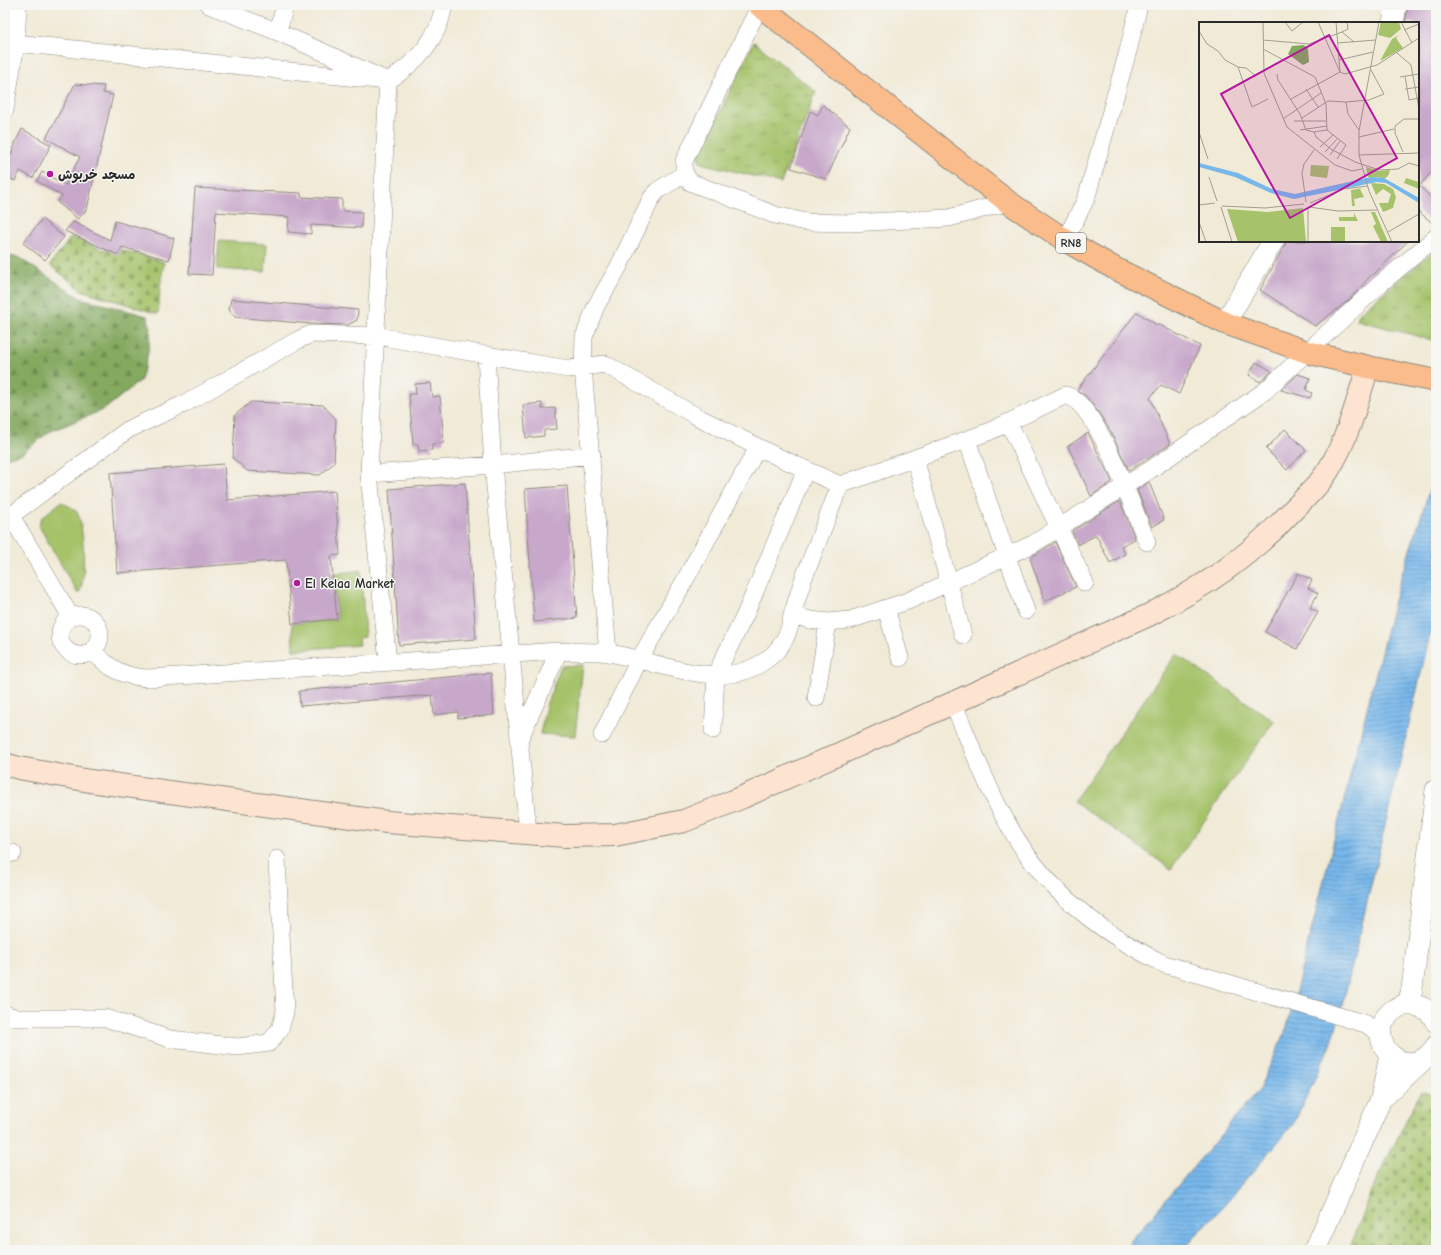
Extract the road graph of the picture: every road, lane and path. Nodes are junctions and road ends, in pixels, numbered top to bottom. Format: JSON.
{"nodes":[{"id":1,"x":18,"y":5,"type":"edge"},
{"id":2,"x":209,"y":5,"type":"edge"},
{"id":3,"x":285,"y":5,"type":"edge"},
{"id":4,"x":444,"y":5,"type":"edge"},
{"id":5,"x":760,"y":5,"type":"edge"},
{"id":6,"x":1139,"y":5,"type":"edge"},
{"id":7,"x":1396,"y":5,"type":"edge"},
{"id":8,"x":1393,"y":22,"type":"edge"},
{"id":9,"x":278,"y":32,"type":"junction"},
{"id":10,"x":11,"y":43,"type":"edge"},
{"id":11,"x":388,"y":81,"type":"junction"},
{"id":12,"x":5,"y":110,"type":"edge"},
{"id":13,"x":684,"y":174,"type":"junction"},
{"id":14,"x":1008,"y":202,"type":"junction"},
{"id":15,"x":1436,"y":236,"type":"edge"},
{"id":16,"x":1065,"y":240,"type":"junction"},
{"id":17,"x":1271,"y":242,"type":"edge"},
{"id":18,"x":1225,"y":323,"type":"junction"},
{"id":19,"x":377,"y":336,"type":"junction"},
{"id":20,"x":1307,"y":352,"type":"junction"},
{"id":21,"x":486,"y":356,"type":"junction"},
{"id":22,"x":1368,"y":367,"type":"junction"},
{"id":23,"x":583,"y":368,"type":"junction"},
{"id":24,"x":1436,"y":381,"type":"edge"},
{"id":25,"x":1009,"y":423,"type":"junction"},
{"id":26,"x":967,"y":440,"type":"junction"},
{"id":27,"x":758,"y":447,"type":"junction"},
{"id":28,"x":592,"y":455,"type":"junction"},
{"id":29,"x":915,"y":458,"type":"junction"},
{"id":30,"x":493,"y":465,"type":"junction"},
{"id":31,"x":806,"y":469,"type":"junction"},
{"id":32,"x":369,"y":474,"type":"junction"},
{"id":33,"x":840,"y":485,"type":"junction"},
{"id":34,"x":1124,"y":486,"type":"junction"},
{"id":35,"x":8,"y":518,"type":"edge"},
{"id":36,"x":1059,"y":527,"type":"junction"},
{"id":37,"x":1147,"y":542,"type":"dead end"},
{"id":38,"x":1007,"y":557,"type":"junction"},
{"id":39,"x":948,"y":583,"type":"junction"},
{"id":40,"x":1085,"y":583,"type":"dead end"},
{"id":41,"x":886,"y":608,"type":"junction"},
{"id":42,"x":1026,"y":611,"type":"dead end"},
{"id":43,"x":792,"y":615,"type":"junction"},
{"id":44,"x":71,"y":617,"type":"junction"},
{"id":45,"x":828,"y":622,"type":"junction"},
{"id":46,"x":963,"y":635,"type":"dead end"},
{"id":47,"x":92,"y":650,"type":"junction"},
{"id":48,"x":559,"y":651,"type":"junction"},
{"id":49,"x":608,"y":653,"type":"junction"},
{"id":50,"x":511,"y":654,"type":"junction"},
{"id":51,"x":900,"y":658,"type":"dead end"},
{"id":52,"x":639,"y":660,"type":"junction"},
{"id":53,"x":388,"y":662,"type":"junction"},
{"id":54,"x":716,"y":674,"type":"junction"},
{"id":55,"x":816,"y":698,"type":"dead end"},
{"id":56,"x":953,"y":703,"type":"junction"},
{"id":57,"x":713,"y":730,"type":"dead end"},
{"id":58,"x":602,"y":735,"type":"dead end"},
{"id":59,"x":519,"y":740,"type":"junction"},
{"id":60,"x":5,"y":764,"type":"edge"},
{"id":61,"x":1436,"y":790,"type":"edge"},
{"id":62,"x":528,"y":832,"type":"junction"},
{"id":63,"x":277,"y":859,"type":"dead end"},
{"id":64,"x":1408,"y":1005,"type":"junction"},
{"id":65,"x":5,"y":1014,"type":"edge"},
{"id":66,"x":1436,"y":1022,"type":"edge"},
{"id":67,"x":1372,"y":1025,"type":"junction"},
{"id":68,"x":1430,"y":1052,"type":"edge"},
{"id":69,"x":1390,"y":1055,"type":"junction"},
{"id":70,"x":1381,"y":1099,"type":"junction"},
{"id":71,"x":1315,"y":1250,"type":"edge"}],
"edges":[{"from":1,"to":10,"type":"street"},
{"from":2,"to":9,"type":"street"},
{"from":3,"to":9,"type":"street"},
{"from":4,"to":11,"type":"street"},
{"from":5,"to":13,"type":"street"},
{"from":5,"to":14,"type":"main road","number":"RN8"},
{"from":6,"to":16,"type":"street"},
{"from":7,"to":8,"type":"street"},
{"from":9,"to":11,"type":"street"},
{"from":10,"to":11,"type":"street"},
{"from":10,"to":12,"type":"street"},
{"from":11,"to":19,"type":"street"},
{"from":13,"to":14,"type":"street"},
{"from":13,"to":23,"type":"street"},
{"from":14,"to":16,"type":"main road","number":"RN8"},
{"from":15,"to":20,"type":"street"},
{"from":16,"to":18,"type":"main road","number":"RN8"},
{"from":17,"to":18,"type":"street"},
{"from":18,"to":20,"type":"main road","number":"RN8"},
{"from":19,"to":21,"type":"street"},
{"from":19,"to":32,"type":"street"},
{"from":19,"to":35,"type":"street"},
{"from":20,"to":22,"type":"main road","number":"RN8"},
{"from":20,"to":34,"type":"street"},
{"from":21,"to":23,"type":"street"},
{"from":21,"to":30,"type":"street"},
{"from":22,"to":24,"type":"main road","number":"RN8"},
{"from":22,"to":56,"type":"main road"},
{"from":23,"to":27,"type":"street"},
{"from":23,"to":28,"type":"street"},
{"from":25,"to":26,"type":"street"},
{"from":25,"to":34,"type":"street"},
{"from":25,"to":36,"type":"street"},
{"from":26,"to":29,"type":"street"},
{"from":26,"to":38,"type":"street"},
{"from":27,"to":31,"type":"street"},
{"from":27,"to":52,"type":"street"},
{"from":28,"to":30,"type":"street"},
{"from":28,"to":49,"type":"street"},
{"from":29,"to":33,"type":"street"},
{"from":29,"to":39,"type":"street"},
{"from":30,"to":32,"type":"street"},
{"from":30,"to":50,"type":"street"},
{"from":31,"to":33,"type":"street"},
{"from":31,"to":54,"type":"street"},
{"from":32,"to":53,"type":"street"},
{"from":33,"to":43,"type":"street"},
{"from":34,"to":36,"type":"street"},
{"from":34,"to":37,"type":"street"},
{"from":35,"to":44,"type":"street"},
{"from":36,"to":38,"type":"street"},
{"from":36,"to":40,"type":"street"},
{"from":38,"to":39,"type":"street"},
{"from":38,"to":42,"type":"street"},
{"from":39,"to":41,"type":"street"},
{"from":39,"to":46,"type":"street"},
{"from":41,"to":45,"type":"street"},
{"from":41,"to":51,"type":"street"},
{"from":43,"to":45,"type":"street"},
{"from":43,"to":54,"type":"street"},
{"from":44,"to":47,"type":"street"},
{"from":44,"to":47,"type":"street"},
{"from":45,"to":55,"type":"street"},
{"from":47,"to":53,"type":"street"},
{"from":48,"to":49,"type":"street"},
{"from":48,"to":50,"type":"street"},
{"from":48,"to":59,"type":"street"},
{"from":49,"to":52,"type":"street"},
{"from":50,"to":53,"type":"street"},
{"from":50,"to":59,"type":"street"},
{"from":52,"to":54,"type":"street"},
{"from":52,"to":58,"type":"street"},
{"from":54,"to":57,"type":"street"},
{"from":56,"to":62,"type":"main road"},
{"from":56,"to":67,"type":"street"},
{"from":59,"to":62,"type":"street"},
{"from":60,"to":62,"type":"main road"},
{"from":61,"to":64,"type":"street"},
{"from":63,"to":65,"type":"street"},
{"from":64,"to":66,"type":"street"},
{"from":64,"to":67,"type":"street"},
{"from":67,"to":69,"type":"street"},
{"from":68,"to":69,"type":"street"},
{"from":68,"to":70,"type":"street"},
{"from":69,"to":70,"type":"street"},
{"from":70,"to":71,"type":"street"}]}
